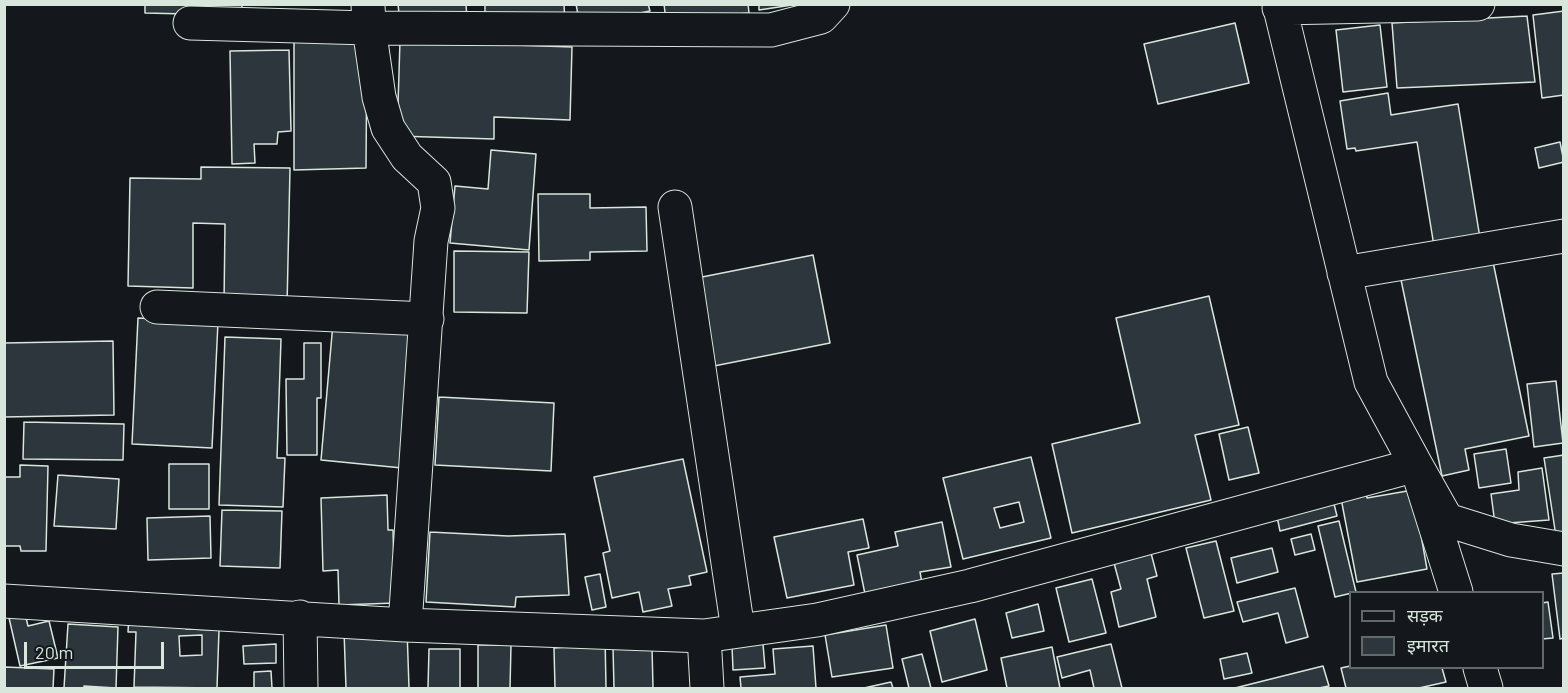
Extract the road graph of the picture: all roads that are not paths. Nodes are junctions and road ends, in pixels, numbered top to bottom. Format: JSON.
{"nodes":[{"id":1,"x":833,"y":4,"type":"edge"},
{"id":2,"x":1478,"y":4,"type":"edge"},
{"id":3,"x":1279,"y":6,"type":"edge"},
{"id":4,"x":368,"y":16,"type":"edge"},
{"id":5,"x":653,"y":17,"type":"edge"},
{"id":6,"x":190,"y":23,"type":"dead end"},
{"id":7,"x":675,"y":207,"type":"dead end"},
{"id":8,"x":1563,"y":236,"type":"edge"},
{"id":9,"x":1344,"y":273,"type":"junction"},
{"id":10,"x":157,"y":307,"type":"dead end"},
{"id":11,"x":427,"y":319,"type":"junction"},
{"id":12,"x":1416,"y":465,"type":"junction"},
{"id":13,"x":1563,"y":549,"type":"edge"},
{"id":14,"x":1456,"y":591,"type":"edge"},
{"id":15,"x":4,"y":601,"type":"edge"},
{"id":16,"x":300,"y":617,"type":"junction"},
{"id":17,"x":405,"y":625,"type":"junction"},
{"id":18,"x":738,"y":630,"type":"junction"},
{"id":19,"x":704,"y":636,"type":"junction"},
{"id":20,"x":1480,"y":669,"type":"edge"},
{"id":21,"x":301,"y":688,"type":"edge"},
{"id":22,"x":707,"y":688,"type":"edge"},
{"id":23,"x":1486,"y":688,"type":"edge"}],
"edges":[{"from":1,"to":5,"type":"street"},
{"from":2,"to":3,"type":"street"},
{"from":3,"to":9,"type":"street"},
{"from":4,"to":5,"type":"street"},
{"from":4,"to":6,"type":"street"},
{"from":4,"to":11,"type":"street"},
{"from":7,"to":18,"type":"street"},
{"from":8,"to":9,"type":"street"},
{"from":9,"to":12,"type":"street"},
{"from":10,"to":11,"type":"street"},
{"from":11,"to":17,"type":"street"},
{"from":12,"to":13,"type":"street"},
{"from":12,"to":14,"type":"street"},
{"from":12,"to":18,"type":"street"},
{"from":15,"to":16,"type":"street"},
{"from":16,"to":17,"type":"street"},
{"from":16,"to":21,"type":"street"},
{"from":17,"to":19,"type":"street"},
{"from":18,"to":19,"type":"street"},
{"from":19,"to":22,"type":"street"},
{"from":20,"to":23,"type":"street"}]}
